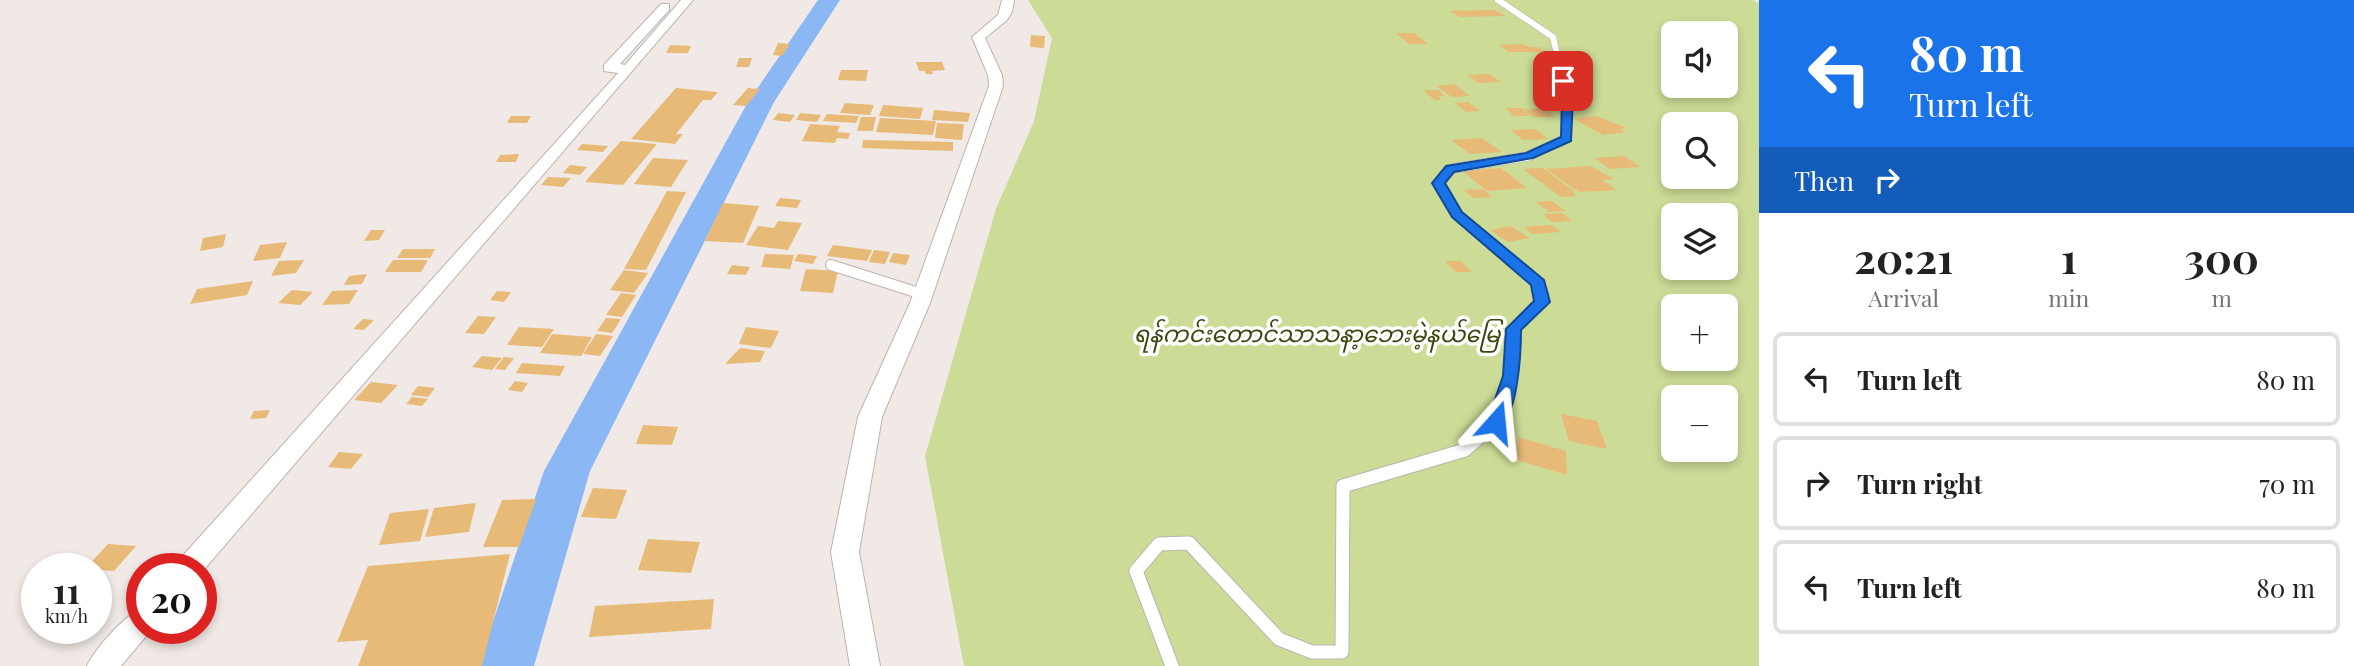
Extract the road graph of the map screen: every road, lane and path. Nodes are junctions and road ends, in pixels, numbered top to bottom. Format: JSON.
{"nodes":[{"id":1,"x":671,"y":0,"type":"edge"},
{"id":2,"x":687,"y":0,"type":"edge"},
{"id":3,"x":1008,"y":0,"type":"edge"},
{"id":4,"x":1498,"y":0,"type":"edge"},
{"id":5,"x":621,"y":69,"type":"junction"},
{"id":6,"x":831,"y":265,"type":"dead end"},
{"id":7,"x":922,"y":294,"type":"junction"},
{"id":8,"x":202,"y":553,"type":"edge"},
{"id":9,"x":126,"y":639,"type":"edge"},
{"id":10,"x":102,"y":666,"type":"edge"},
{"id":11,"x":865,"y":666,"type":"edge"},
{"id":12,"x":1172,"y":666,"type":"edge"}],
"edges":[{"from":1,"to":5,"type":"street"},
{"from":2,"to":5,"type":"street"},
{"from":3,"to":7,"type":"street"},
{"from":4,"to":12,"type":"lane"},
{"from":5,"to":8,"type":"street"},
{"from":6,"to":7,"type":"lane"},
{"from":7,"to":11,"type":"street"},
{"from":9,"to":10,"type":"street"}]}
